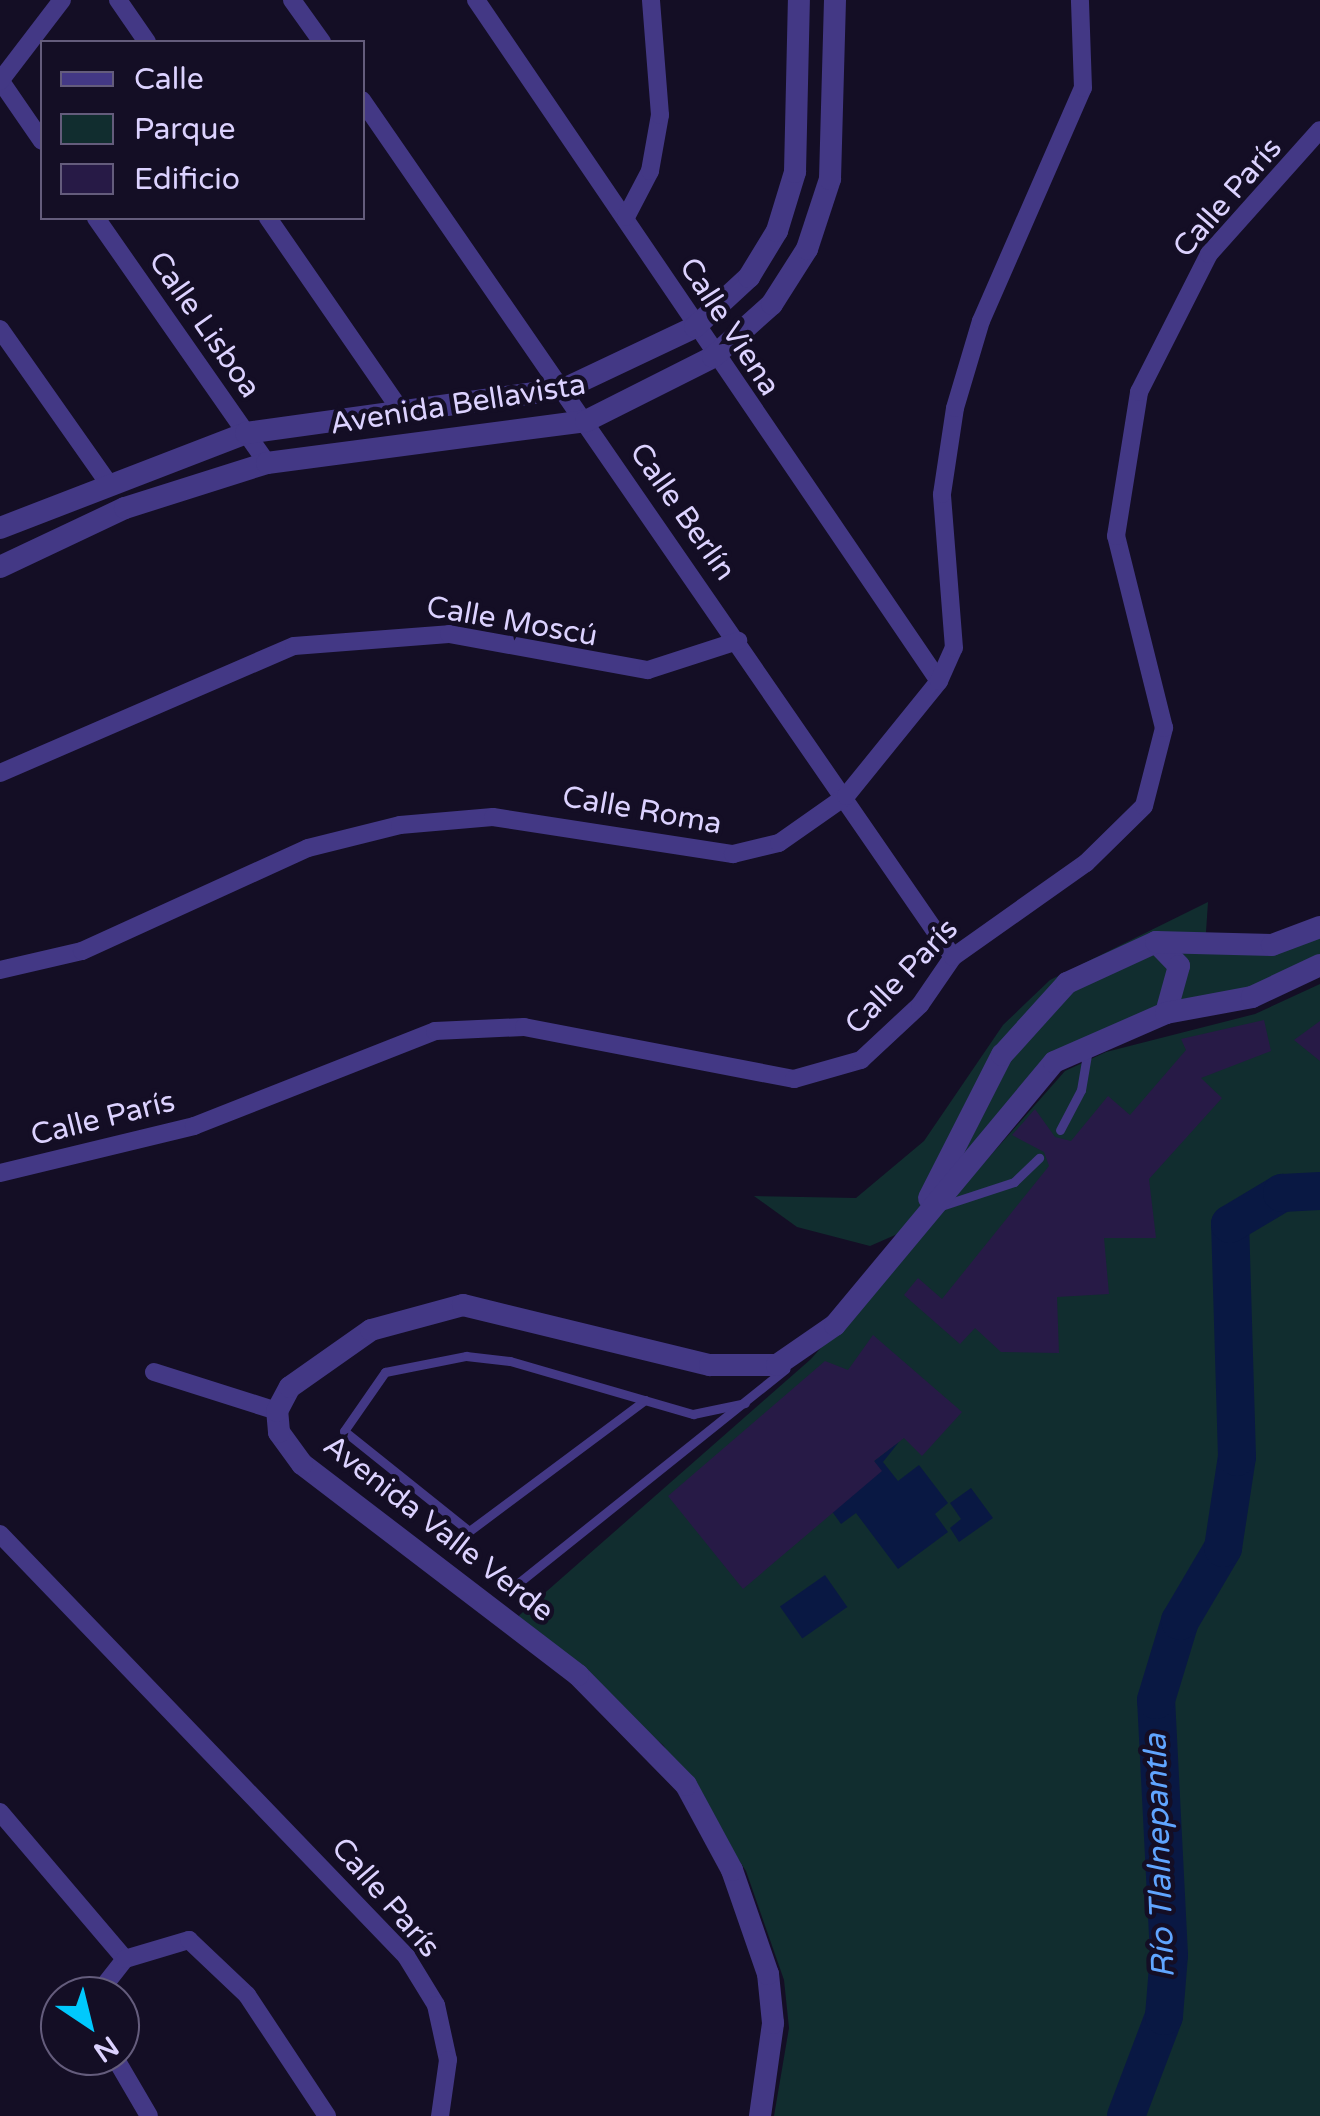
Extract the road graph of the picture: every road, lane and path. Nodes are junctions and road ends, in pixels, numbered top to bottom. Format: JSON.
{"nodes":[{"id":1,"x":62,"y":0,"type":"edge"},
{"id":2,"x":118,"y":0,"type":"edge"},
{"id":3,"x":292,"y":0,"type":"edge"},
{"id":4,"x":476,"y":0,"type":"edge"},
{"id":5,"x":650,"y":0,"type":"edge"},
{"id":6,"x":798,"y":0,"type":"edge"},
{"id":7,"x":835,"y":0,"type":"edge"},
{"id":8,"x":1080,"y":0,"type":"edge"},
{"id":9,"x":146,"y":40,"type":"edge"},
{"id":10,"x":321,"y":40,"type":"edge"},
{"id":11,"x":0,"y":80,"type":"edge"},
{"id":12,"x":365,"y":104,"type":"edge"},
{"id":13,"x":1320,"y":130,"type":"edge"},
{"id":14,"x":40,"y":138,"type":"edge"},
{"id":15,"x":626,"y":217,"type":"junction"},
{"id":16,"x":97,"y":220,"type":"edge"},
{"id":17,"x":269,"y":220,"type":"edge"},
{"id":18,"x":695,"y":327,"type":"junction"},
{"id":19,"x":0,"y":329,"type":"edge"},
{"id":20,"x":713,"y":357,"type":"junction"},
{"id":21,"x":564,"y":389,"type":"junction"},
{"id":22,"x":401,"y":411,"type":"junction"},
{"id":23,"x":586,"y":421,"type":"junction"},
{"id":24,"x":246,"y":433,"type":"junction"},
{"id":25,"x":267,"y":463,"type":"junction"},
{"id":26,"x":106,"y":480,"type":"junction"},
{"id":27,"x":0,"y":528,"type":"edge"},
{"id":28,"x":0,"y":568,"type":"edge"},
{"id":29,"x":738,"y":640,"type":"junction"},
{"id":30,"x":939,"y":681,"type":"junction"},
{"id":31,"x":0,"y":772,"type":"edge"},
{"id":32,"x":846,"y":796,"type":"junction"},
{"id":33,"x":1320,"y":928,"type":"edge"},
{"id":34,"x":1156,"y":942,"type":"junction"},
{"id":35,"x":953,"y":957,"type":"junction"},
{"id":36,"x":1320,"y":966,"type":"edge"},
{"id":37,"x":0,"y":970,"type":"edge"},
{"id":38,"x":1166,"y":1013,"type":"junction"},
{"id":39,"x":1089,"y":1042,"type":"junction"},
{"id":40,"x":1060,"y":1130,"type":"dead end"},
{"id":41,"x":1039,"y":1158,"type":"dead end"},
{"id":42,"x":0,"y":1173,"type":"edge"},
{"id":43,"x":933,"y":1207,"type":"junction"},
{"id":44,"x":913,"y":1233,"type":"junction"},
{"id":45,"x":806,"y":1350,"type":"junction"},
{"id":46,"x":154,"y":1372,"type":"dead end"},
{"id":47,"x":645,"y":1400,"type":"junction"},
{"id":48,"x":745,"y":1403,"type":"junction"},
{"id":49,"x":277,"y":1411,"type":"junction"},
{"id":50,"x":0,"y":1534,"type":"edge"},
{"id":51,"x":517,"y":1584,"type":"dead end"},
{"id":52,"x":0,"y":1812,"type":"edge"},
{"id":53,"x":125,"y":1959,"type":"junction"},
{"id":54,"x":112,"y":1976,"type":"edge"},
{"id":55,"x":126,"y":2076,"type":"edge"},
{"id":56,"x":149,"y":2116,"type":"edge"},
{"id":57,"x":327,"y":2116,"type":"edge"},
{"id":58,"x":440,"y":2116,"type":"edge"},
{"id":59,"x":760,"y":2116,"type":"edge"}],
"edges":[{"from":1,"to":11,"type":"street"},
{"from":2,"to":9,"type":"street"},
{"from":3,"to":10,"type":"street"},
{"from":4,"to":15,"type":"street","name":"Calle Viena"},
{"from":5,"to":15,"type":"street"},
{"from":6,"to":18,"type":"street","name":"Avenida Bellavista"},
{"from":7,"to":20,"type":"street","name":"Avenida Bellavista"},
{"from":8,"to":30,"type":"street","name":"Calle Roma"},
{"from":11,"to":14,"type":"street"},
{"from":12,"to":21,"type":"street","name":"Calle Berlín"},
{"from":13,"to":35,"type":"street","name":"Calle París"},
{"from":15,"to":18,"type":"street","name":"Calle Viena"},
{"from":16,"to":24,"type":"street","name":"Calle Lisboa"},
{"from":17,"to":22,"type":"street"},
{"from":18,"to":20,"type":"street","name":"Calle Viena"},
{"from":18,"to":21,"type":"street","name":"Avenida Bellavista"},
{"from":19,"to":26,"type":"street"},
{"from":20,"to":23,"type":"street","name":"Avenida Bellavista"},
{"from":20,"to":30,"type":"street","name":"Calle Viena"},
{"from":21,"to":22,"type":"street","name":"Avenida Bellavista"},
{"from":21,"to":23,"type":"street","name":"Calle Berlín"},
{"from":22,"to":24,"type":"street","name":"Avenida Bellavista"},
{"from":23,"to":25,"type":"street","name":"Avenida Bellavista"},
{"from":23,"to":29,"type":"street","name":"Calle Berlín"},
{"from":24,"to":25,"type":"street","name":"Calle Lisboa"},
{"from":24,"to":26,"type":"street","name":"Avenida Bellavista"},
{"from":25,"to":28,"type":"street","name":"Avenida Bellavista"},
{"from":26,"to":27,"type":"street","name":"Avenida Bellavista"},
{"from":29,"to":31,"type":"street","name":"Calle Moscú"},
{"from":29,"to":32,"type":"street","name":"Calle Berlín"},
{"from":30,"to":32,"type":"street","name":"Calle Roma"},
{"from":32,"to":35,"type":"street","name":"Calle Berlín"},
{"from":32,"to":37,"type":"street","name":"Calle Roma"},
{"from":33,"to":34,"type":"street"},
{"from":34,"to":38,"type":"street"},
{"from":34,"to":44,"type":"street"},
{"from":35,"to":42,"type":"street","name":"Calle París"},
{"from":36,"to":38,"type":"street"},
{"from":38,"to":39,"type":"street"},
{"from":39,"to":40,"type":"lane"},
{"from":39,"to":43,"type":"street"},
{"from":41,"to":43,"type":"lane"},
{"from":43,"to":44,"type":"street"},
{"from":44,"to":45,"type":"street"},
{"from":45,"to":48,"type":"lane"},
{"from":45,"to":49,"type":"street"},
{"from":46,"to":49,"type":"street"},
{"from":47,"to":47,"type":"lane"},
{"from":47,"to":48,"type":"lane"},
{"from":48,"to":51,"type":"lane"},
{"from":49,"to":59,"type":"street","name":"Avenida Valle Verde"},
{"from":50,"to":58,"type":"street","name":"Calle París"},
{"from":52,"to":53,"type":"street"},
{"from":53,"to":54,"type":"street"},
{"from":53,"to":57,"type":"street"},
{"from":55,"to":56,"type":"street"}]}
